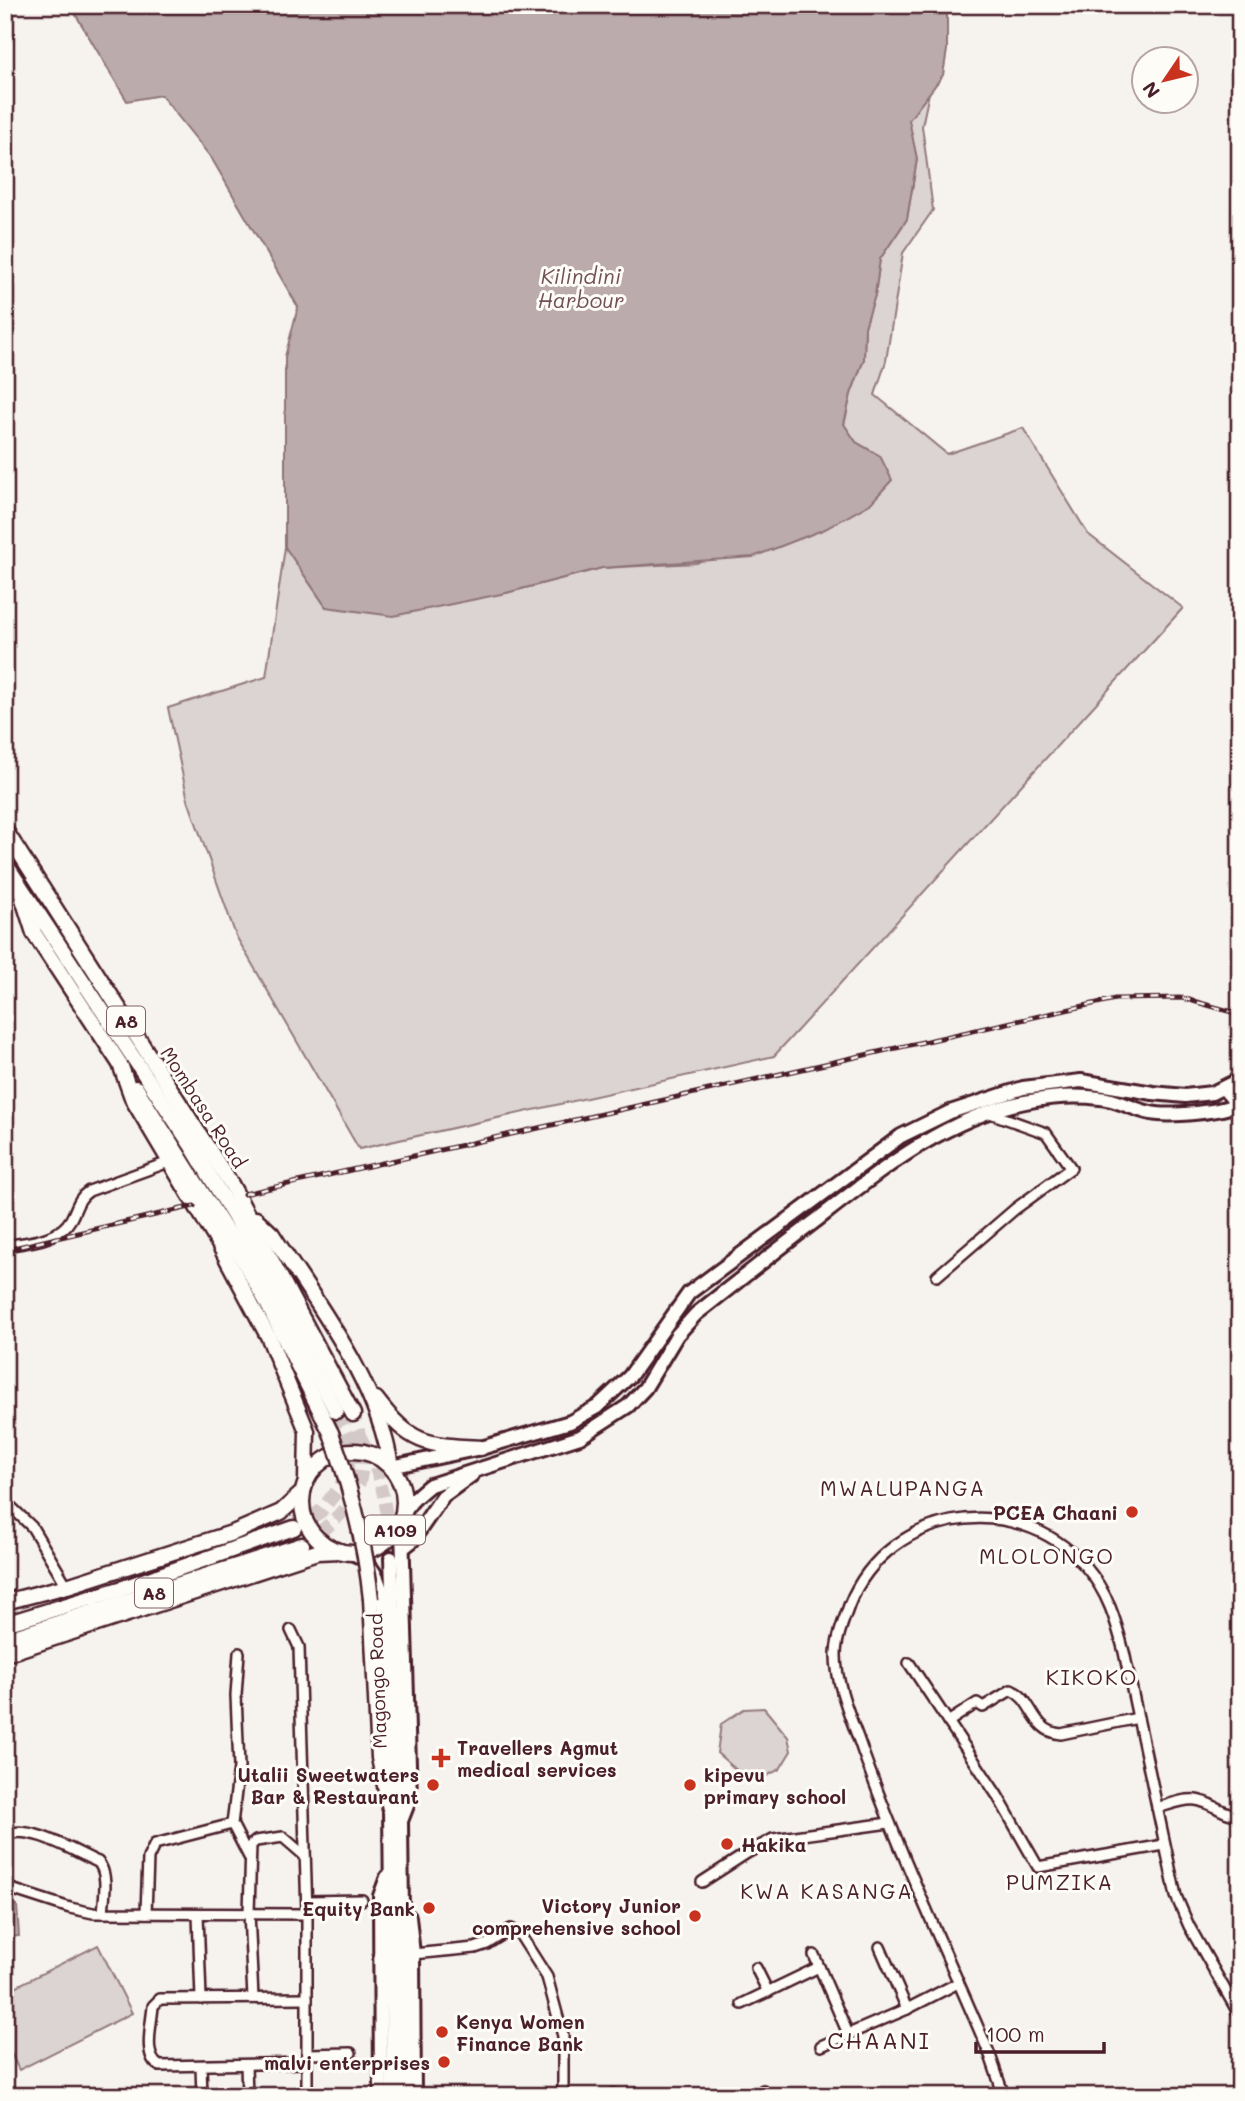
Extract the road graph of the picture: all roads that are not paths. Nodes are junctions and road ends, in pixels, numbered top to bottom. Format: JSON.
{"nodes":[{"id":1,"x":5,"y":830,"type":"edge"},
{"id":2,"x":5,"y":863,"type":"edge"},
{"id":3,"x":18,"y":883,"type":"junction"},
{"id":4,"x":120,"y":1064,"type":"junction"},
{"id":5,"x":1240,"y":1079,"type":"edge"},
{"id":6,"x":1222,"y":1089,"type":"junction"},
{"id":7,"x":1238,"y":1106,"type":"edge"},
{"id":8,"x":990,"y":1113,"type":"junction"},
{"id":9,"x":169,"y":1162,"type":"junction"},
{"id":10,"x":247,"y":1211,"type":"junction"},
{"id":11,"x":5,"y":1246,"type":"edge"},
{"id":12,"x":937,"y":1276,"type":"dead end"},
{"id":13,"x":366,"y":1387,"type":"junction"},
{"id":14,"x":337,"y":1411,"type":"tunnel mouth"},
{"id":15,"x":353,"y":1414,"type":"tunnel mouth"},
{"id":16,"x":481,"y":1447,"type":"junction"},
{"id":17,"x":390,"y":1467,"type":"junction"},
{"id":18,"x":481,"y":1468,"type":"junction"},
{"id":19,"x":305,"y":1487,"type":"junction"},
{"id":20,"x":5,"y":1501,"type":"edge"},
{"id":21,"x":403,"y":1513,"type":"junction"},
{"id":22,"x":293,"y":1528,"type":"tunnel mouth"},
{"id":23,"x":302,"y":1545,"type":"tunnel mouth"},
{"id":24,"x":403,"y":1548,"type":"junction"},
{"id":25,"x":346,"y":1552,"type":"junction"},
{"id":26,"x":391,"y":1558,"type":"tunnel mouth"},
{"id":27,"x":67,"y":1586,"type":"junction"},
{"id":28,"x":5,"y":1602,"type":"edge"},
{"id":29,"x":5,"y":1624,"type":"edge"},
{"id":30,"x":290,"y":1630,"type":"dead end"},
{"id":31,"x":5,"y":1640,"type":"edge"},
{"id":32,"x":239,"y":1653,"type":"dead end"},
{"id":33,"x":5,"y":1654,"type":"edge"},
{"id":34,"x":909,"y":1663,"type":"dead end"},
{"id":35,"x":1138,"y":1718,"type":"junction"},
{"id":36,"x":948,"y":1722,"type":"junction"},
{"id":37,"x":1157,"y":1808,"type":"junction"},
{"id":38,"x":390,"y":1809,"type":"junction"},
{"id":39,"x":1240,"y":1815,"type":"edge"},
{"id":40,"x":401,"y":1821,"type":"junction"},
{"id":41,"x":889,"y":1823,"type":"junction"},
{"id":42,"x":232,"y":1824,"type":"junction"},
{"id":43,"x":5,"y":1835,"type":"edge"},
{"id":44,"x":1164,"y":1846,"type":"junction"},
{"id":45,"x":305,"y":1856,"type":"junction"},
{"id":46,"x":249,"y":1857,"type":"junction"},
{"id":47,"x":390,"y":1868,"type":"junction"},
{"id":48,"x":702,"y":1882,"type":"dead end"},
{"id":49,"x":5,"y":1887,"type":"edge"},
{"id":50,"x":403,"y":1893,"type":"junction"},
{"id":51,"x":307,"y":1900,"type":"junction"},
{"id":52,"x":362,"y":1900,"type":"dead end"},
{"id":53,"x":103,"y":1913,"type":"junction"},
{"id":54,"x":146,"y":1913,"type":"junction"},
{"id":55,"x":249,"y":1913,"type":"junction"},
{"id":56,"x":198,"y":1914,"type":"junction"},
{"id":57,"x":307,"y":1914,"type":"junction"},
{"id":58,"x":880,"y":1947,"type":"dead end"},
{"id":59,"x":413,"y":1954,"type":"junction"},
{"id":60,"x":814,"y":1955,"type":"dead end"},
{"id":61,"x":819,"y":1967,"type":"junction"},
{"id":62,"x":756,"y":1968,"type":"dead end"},
{"id":63,"x":958,"y":1983,"type":"junction"},
{"id":64,"x":768,"y":1992,"type":"junction"},
{"id":65,"x":253,"y":1998,"type":"junction"},
{"id":66,"x":307,"y":1998,"type":"junction"},
{"id":67,"x":201,"y":1999,"type":"junction"},
{"id":68,"x":742,"y":2004,"type":"dead end"},
{"id":69,"x":907,"y":2009,"type":"junction"},
{"id":70,"x":1240,"y":2016,"type":"edge"},
{"id":71,"x":849,"y":2036,"type":"junction"},
{"id":72,"x":821,"y":2046,"type":"dead end"},
{"id":73,"x":351,"y":2053,"type":"dead end"},
{"id":74,"x":307,"y":2059,"type":"junction"},
{"id":75,"x":246,"y":2064,"type":"junction"},
{"id":76,"x":201,"y":2066,"type":"junction"},
{"id":77,"x":1240,"y":2072,"type":"edge"},
{"id":78,"x":202,"y":2096,"type":"edge"},
{"id":79,"x":247,"y":2096,"type":"edge"},
{"id":80,"x":307,"y":2096,"type":"edge"},
{"id":81,"x":382,"y":2096,"type":"edge"},
{"id":82,"x":393,"y":2096,"type":"edge"},
{"id":83,"x":404,"y":2096,"type":"edge"},
{"id":84,"x":414,"y":2096,"type":"edge"},
{"id":85,"x":564,"y":2096,"type":"edge"},
{"id":86,"x":610,"y":2096,"type":"edge"},
{"id":87,"x":623,"y":2096,"type":"edge"},
{"id":88,"x":1004,"y":2096,"type":"edge"},
{"id":89,"x":1236,"y":2096,"type":"edge"}],
"edges":[{"from":1,"to":10,"type":"highway","name":"Mombasa Road","number":"A8"},
{"from":2,"to":3,"type":"highway","name":"Mombasa Road","number":"A8"},
{"from":3,"to":4,"type":"highway"},
{"from":3,"to":14,"type":"highway","name":"Mombasa Road","number":"A8"},
{"from":4,"to":9,"type":"highway"},
{"from":4,"to":38,"type":"highway","bridge":true},
{"from":5,"to":6,"type":"main road"},
{"from":6,"to":7,"type":"street"},
{"from":6,"to":16,"type":"main road"},
{"from":7,"to":8,"type":"main road"},
{"from":8,"to":12,"type":"street"},
{"from":8,"to":18,"type":"main road"},
{"from":9,"to":11,"type":"street"},
{"from":9,"to":19,"type":"highway"},
{"from":10,"to":13,"type":"highway"},
{"from":10,"to":15,"type":"highway","name":"Mombasa Road","number":"A8"},
{"from":13,"to":16,"type":"highway"},
{"from":13,"to":17,"type":"highway"},
{"from":16,"to":17,"type":"main road"},
{"from":17,"to":19,"type":"highway"},
{"from":17,"to":21,"type":"highway","number":"A109"},
{"from":18,"to":21,"type":"main road"},
{"from":18,"to":24,"type":"main road"},
{"from":19,"to":25,"type":"highway","number":"A109"},
{"from":19,"to":27,"type":"highway"},
{"from":20,"to":27,"type":"street"},
{"from":21,"to":24,"type":"main road"},
{"from":21,"to":25,"type":"highway","number":"A109"},
{"from":22,"to":29,"type":"highway","number":"A8"},
{"from":23,"to":31,"type":"highway","number":"A8"},
{"from":24,"to":40,"type":"main road"},
{"from":25,"to":33,"type":"highway"},
{"from":25,"to":38,"type":"main road","name":"Magongo Road"},
{"from":26,"to":40,"type":"main road","name":"Magongo Road"},
{"from":27,"to":28,"type":"highway"},
{"from":30,"to":45,"type":"street"},
{"from":32,"to":42,"type":"street"},
{"from":34,"to":36,"type":"street"},
{"from":35,"to":36,"type":"street"},
{"from":35,"to":37,"type":"street"},
{"from":35,"to":41,"type":"street"},
{"from":36,"to":44,"type":"street"},
{"from":37,"to":39,"type":"street"},
{"from":37,"to":44,"type":"street"},
{"from":38,"to":47,"type":"main road","name":"Magongo Road"},
{"from":40,"to":50,"type":"main road","name":"Magongo Road"},
{"from":41,"to":48,"type":"street"},
{"from":41,"to":63,"type":"street"},
{"from":42,"to":46,"type":"street"},
{"from":42,"to":54,"type":"street"},
{"from":43,"to":53,"type":"street"},
{"from":44,"to":70,"type":"street"},
{"from":45,"to":46,"type":"street"},
{"from":45,"to":51,"type":"street"},
{"from":46,"to":55,"type":"street"},
{"from":47,"to":81,"type":"main road"},
{"from":47,"to":82,"type":"main road","name":"Magongo Road"},
{"from":49,"to":53,"type":"street"},
{"from":50,"to":59,"type":"main road"},
{"from":50,"to":83,"type":"main road","name":"Magongo Road"},
{"from":51,"to":52,"type":"street"},
{"from":51,"to":57,"type":"street"},
{"from":53,"to":54,"type":"street"},
{"from":54,"to":56,"type":"street"},
{"from":55,"to":56,"type":"street"},
{"from":55,"to":57,"type":"street"},
{"from":55,"to":65,"type":"street"},
{"from":56,"to":67,"type":"street"},
{"from":57,"to":66,"type":"street"},
{"from":58,"to":69,"type":"street"},
{"from":59,"to":84,"type":"main road"},
{"from":59,"to":85,"type":"street"},
{"from":60,"to":61,"type":"street"},
{"from":61,"to":64,"type":"street"},
{"from":61,"to":71,"type":"street"},
{"from":62,"to":64,"type":"street"},
{"from":63,"to":69,"type":"street"},
{"from":63,"to":88,"type":"street"},
{"from":64,"to":68,"type":"street"},
{"from":65,"to":66,"type":"street"},
{"from":65,"to":67,"type":"street"},
{"from":66,"to":74,"type":"street"},
{"from":67,"to":76,"type":"street"},
{"from":69,"to":71,"type":"street"},
{"from":71,"to":72,"type":"street"},
{"from":73,"to":74,"type":"street"},
{"from":74,"to":75,"type":"street"},
{"from":74,"to":80,"type":"street"},
{"from":75,"to":76,"type":"street"},
{"from":75,"to":79,"type":"street"},
{"from":76,"to":78,"type":"street"},
{"from":77,"to":89,"type":"street"},
{"from":86,"to":87,"type":"street"}]}
